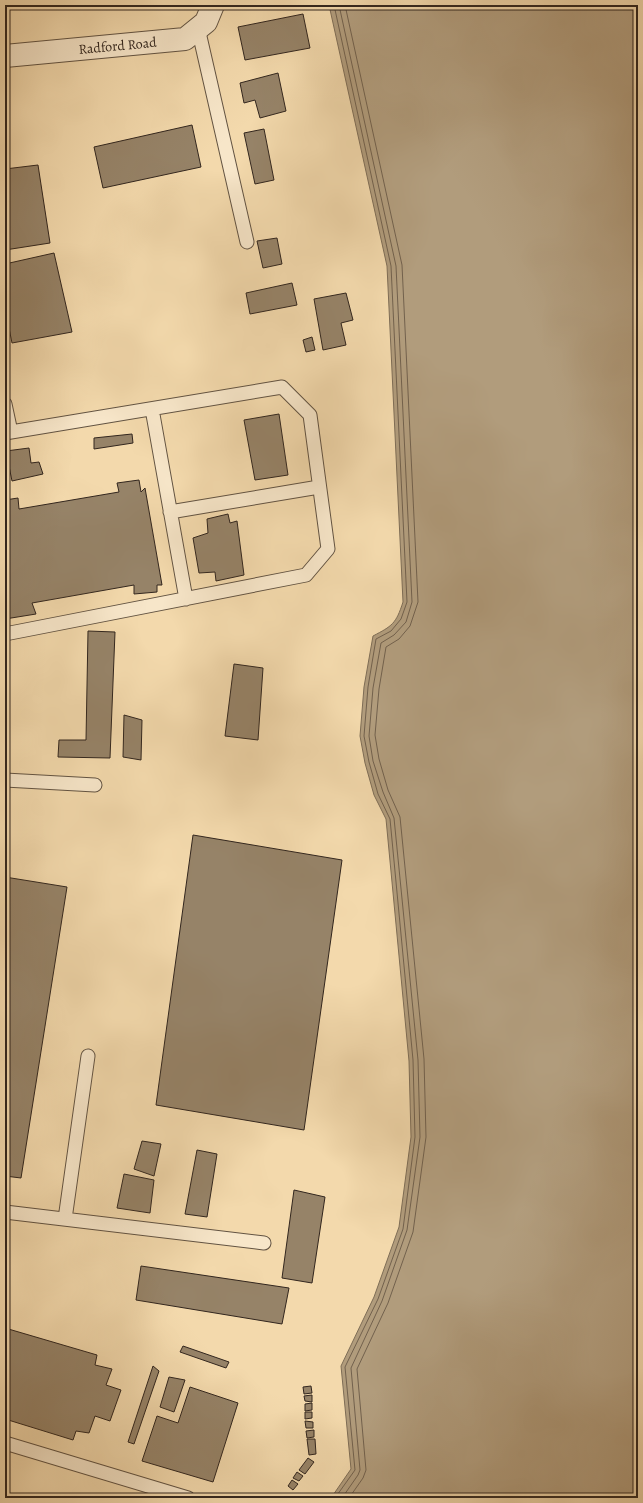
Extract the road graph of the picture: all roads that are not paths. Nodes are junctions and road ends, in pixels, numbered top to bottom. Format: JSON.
{"nodes":[{"id":1,"x":212,"y":5,"type":"edge"},
{"id":2,"x":198,"y":28,"type":"junction"},
{"id":3,"x":5,"y":56,"type":"edge"},
{"id":4,"x":247,"y":242,"type":"dead end"},
{"id":5,"x":5,"y":404,"type":"edge"},
{"id":6,"x":152,"y":409,"type":"junction"},
{"id":7,"x":8,"y":433,"type":"edge"},
{"id":8,"x":319,"y":487,"type":"junction"},
{"id":9,"x":170,"y":512,"type":"junction"},
{"id":10,"x":186,"y":599,"type":"junction"},
{"id":11,"x":5,"y":634,"type":"edge"},
{"id":12,"x":5,"y":780,"type":"edge"},
{"id":13,"x":95,"y":785,"type":"dead end"},
{"id":14,"x":88,"y":1056,"type":"dead end"},
{"id":15,"x":5,"y":1212,"type":"edge"},
{"id":16,"x":66,"y":1219,"type":"junction"},
{"id":17,"x":264,"y":1243,"type":"dead end"},
{"id":18,"x":5,"y":1443,"type":"edge"},
{"id":19,"x":188,"y":1498,"type":"edge"}],
"edges":[{"from":1,"to":2,"type":"street","name":"Radford Road"},
{"from":2,"to":3,"type":"street","name":"Radford Road"},
{"from":2,"to":4,"type":"lane"},
{"from":5,"to":7,"type":"lane"},
{"from":6,"to":7,"type":"lane"},
{"from":6,"to":8,"type":"lane"},
{"from":6,"to":9,"type":"lane"},
{"from":8,"to":9,"type":"lane"},
{"from":8,"to":10,"type":"lane"},
{"from":9,"to":10,"type":"lane"},
{"from":10,"to":11,"type":"lane"},
{"from":12,"to":13,"type":"lane"},
{"from":14,"to":16,"type":"lane"},
{"from":15,"to":16,"type":"lane"},
{"from":16,"to":17,"type":"lane"},
{"from":18,"to":19,"type":"lane"}]}
